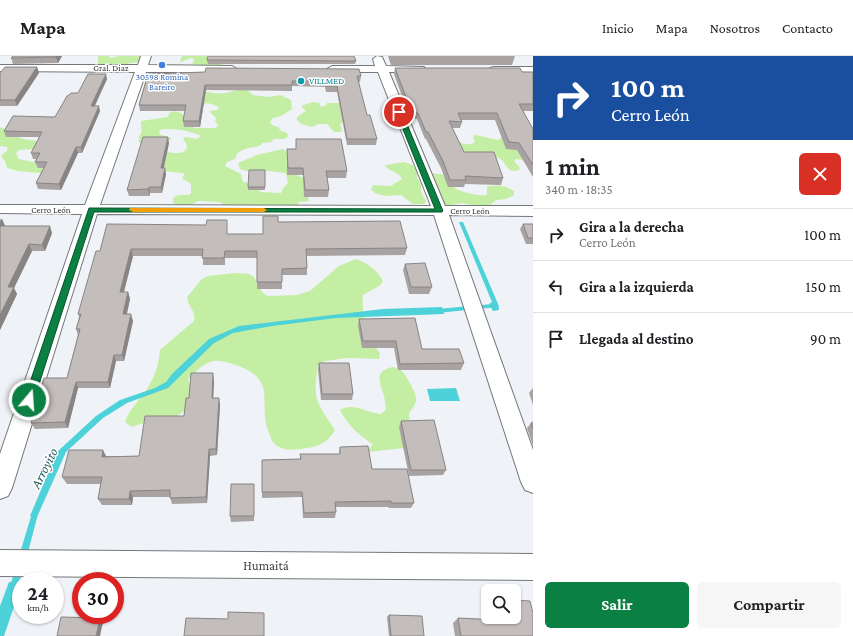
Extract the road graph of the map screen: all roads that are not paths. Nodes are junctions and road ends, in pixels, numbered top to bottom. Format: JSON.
{"nodes":[{"id":1,"x":145,"y":62,"type":"edge"},
{"id":2,"x":380,"y":63,"type":"edge"},
{"id":3,"x":0,"y":68,"type":"edge"},
{"id":4,"x":247,"y":69,"type":"edge"},
{"id":5,"x":318,"y":69,"type":"edge"},
{"id":6,"x":430,"y":69,"type":"edge"},
{"id":7,"x":485,"y":70,"type":"edge"},
{"id":8,"x":533,"y":70,"type":"edge"},
{"id":9,"x":0,"y":209,"type":"edge"},
{"id":10,"x":91,"y":210,"type":"junction"},
{"id":11,"x":440,"y":211,"type":"junction"},
{"id":12,"x":533,"y":211,"type":"edge"},
{"id":13,"x":533,"y":482,"type":"edge"},
{"id":14,"x":0,"y":488,"type":"edge"},
{"id":15,"x":6,"y":563,"type":"edge"},
{"id":16,"x":533,"y":567,"type":"edge"}],
"edges":[{"from":1,"to":3,"type":"street","name":"Gral. Diaz"},
{"from":1,"to":4,"type":"street","name":"Gral. Diaz"},
{"from":1,"to":10,"type":"street"},
{"from":2,"to":5,"type":"street"},
{"from":2,"to":6,"type":"street"},
{"from":2,"to":11,"type":"street"},
{"from":7,"to":8,"type":"street"},
{"from":9,"to":10,"type":"street","name":"Cerro León"},
{"from":10,"to":11,"type":"street","name":"Cerro León"},
{"from":10,"to":14,"type":"street"},
{"from":11,"to":12,"type":"street","name":"Cerro León"},
{"from":11,"to":13,"type":"street"},
{"from":15,"to":16,"type":"street","name":"Humaitá"}]}
